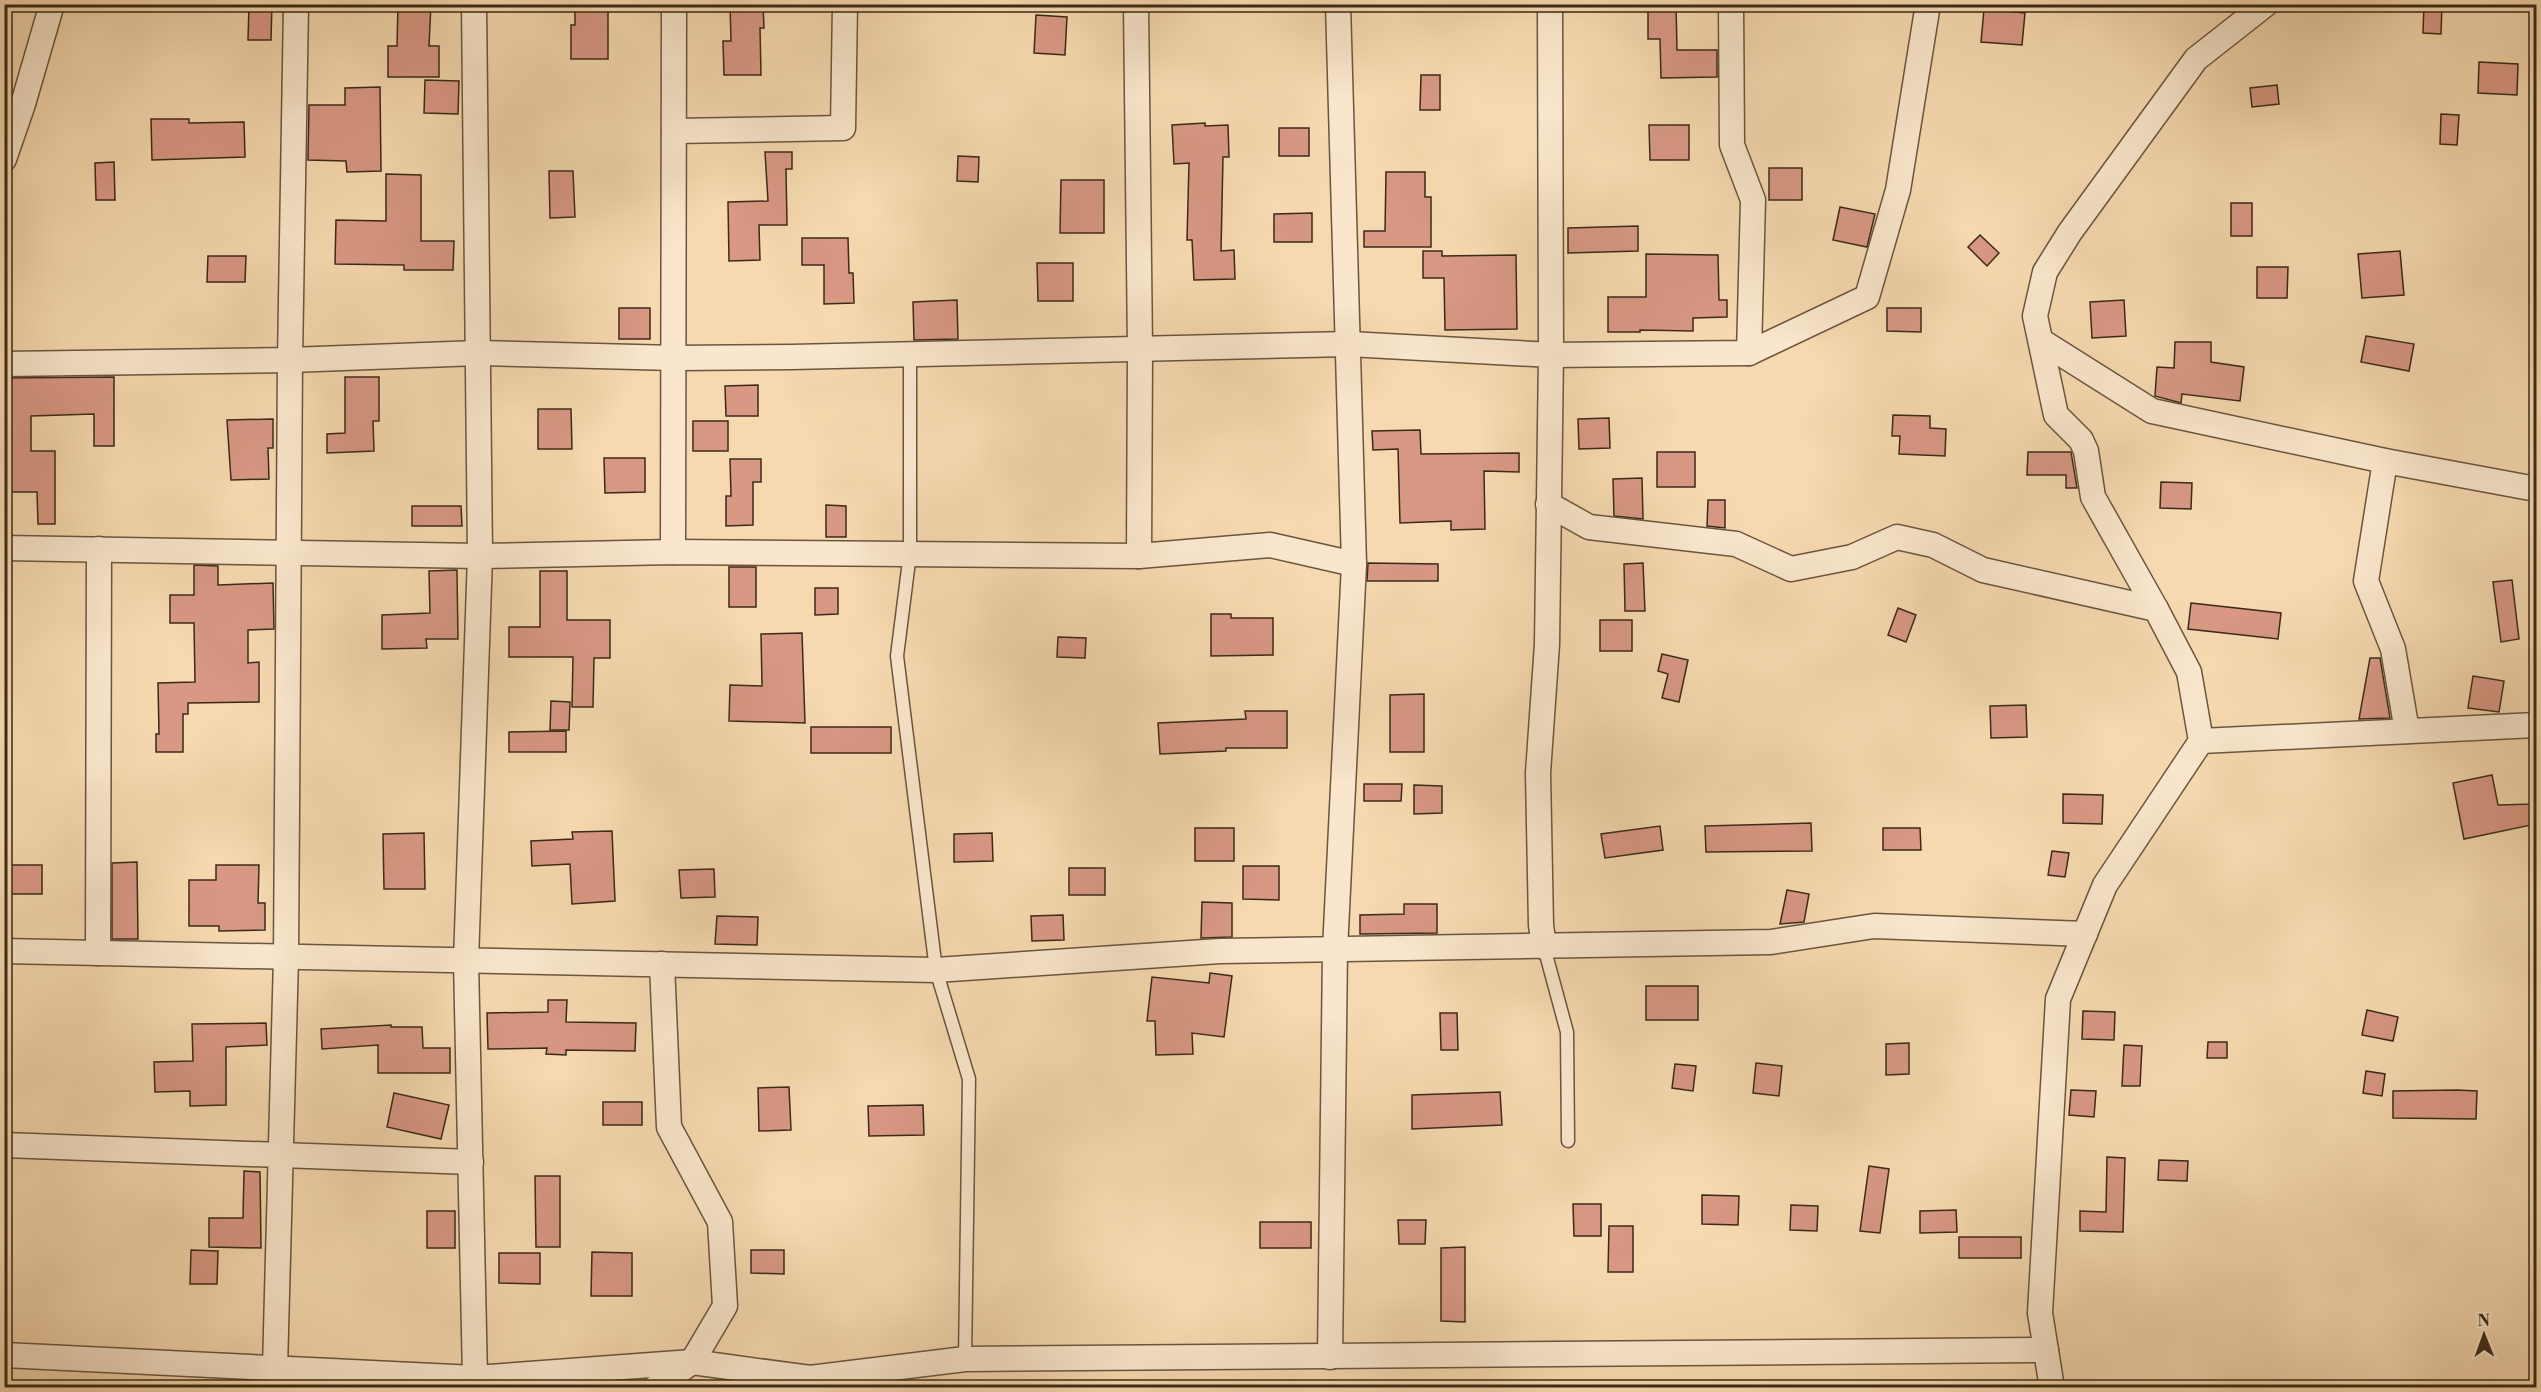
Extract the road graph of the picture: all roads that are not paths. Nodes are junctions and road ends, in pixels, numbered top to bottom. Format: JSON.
{"nodes":[{"id":1,"x":52,"y":4,"type":"edge"},
{"id":2,"x":296,"y":4,"type":"edge"},
{"id":3,"x":474,"y":4,"type":"edge"},
{"id":4,"x":674,"y":4,"type":"edge"},
{"id":5,"x":845,"y":4,"type":"edge"},
{"id":6,"x":1136,"y":4,"type":"edge"},
{"id":7,"x":1338,"y":4,"type":"edge"},
{"id":8,"x":1550,"y":4,"type":"edge"},
{"id":9,"x":1731,"y":4,"type":"edge"},
{"id":10,"x":1928,"y":4,"type":"edge"},
{"id":11,"x":2266,"y":4,"type":"edge"},
{"id":12,"x":14,"y":104,"type":"edge"},
{"id":13,"x":674,"y":131,"type":"junction"},
{"id":14,"x":4,"y":159,"type":"edge"},
{"id":15,"x":2041,"y":340,"type":"junction"},
{"id":16,"x":1349,"y":344,"type":"junction"},
{"id":17,"x":1140,"y":349,"type":"junction"},
{"id":18,"x":478,"y":353,"type":"junction"},
{"id":19,"x":1749,"y":353,"type":"junction"},
{"id":20,"x":910,"y":355,"type":"junction"},
{"id":21,"x":1551,"y":355,"type":"junction"},
{"id":22,"x":675,"y":358,"type":"junction"},
{"id":23,"x":290,"y":360,"type":"junction"},
{"id":24,"x":4,"y":364,"type":"edge"},
{"id":25,"x":2385,"y":461,"type":"junction"},
{"id":26,"x":2536,"y":489,"type":"edge"},
{"id":27,"x":1548,"y":504,"type":"junction"},
{"id":28,"x":4,"y":548,"type":"edge"},
{"id":29,"x":99,"y":549,"type":"junction"},
{"id":30,"x":673,"y":552,"type":"junction"},
{"id":31,"x":910,"y":552,"type":"junction"},
{"id":32,"x":290,"y":553,"type":"junction"},
{"id":33,"x":480,"y":556,"type":"junction"},
{"id":34,"x":1139,"y":556,"type":"junction"},
{"id":35,"x":1354,"y":564,"type":"junction"},
{"id":36,"x":2156,"y":609,"type":"junction"},
{"id":37,"x":2536,"y":725,"type":"edge"},
{"id":38,"x":2407,"y":732,"type":"junction"},
{"id":39,"x":2201,"y":741,"type":"junction"},
{"id":40,"x":2085,"y":934,"type":"junction"},
{"id":41,"x":1544,"y":948,"type":"junction"},
{"id":42,"x":1335,"y":950,"type":"junction"},
{"id":43,"x":4,"y":951,"type":"edge"},
{"id":44,"x":98,"y":953,"type":"junction"},
{"id":45,"x":286,"y":958,"type":"junction"},
{"id":46,"x":466,"y":961,"type":"junction"},
{"id":47,"x":662,"y":964,"type":"junction"},
{"id":48,"x":936,"y":970,"type":"junction"},
{"id":49,"x":1568,"y":1141,"type":"dead end"},
{"id":50,"x":4,"y":1144,"type":"edge"},
{"id":51,"x":281,"y":1155,"type":"junction"},
{"id":52,"x":471,"y":1162,"type":"junction"},
{"id":53,"x":2046,"y":1350,"type":"junction"},
{"id":54,"x":4,"y":1355,"type":"edge"},
{"id":55,"x":1330,"y":1357,"type":"junction"},
{"id":56,"x":965,"y":1359,"type":"junction"},
{"id":57,"x":692,"y":1362,"type":"junction"},
{"id":58,"x":275,"y":1368,"type":"junction"},
{"id":59,"x":476,"y":1378,"type":"junction"},
{"id":60,"x":655,"y":1388,"type":"edge"},
{"id":61,"x":2052,"y":1388,"type":"edge"}],
"edges":[{"from":1,"to":12,"type":"street"},
{"from":2,"to":23,"type":"street"},
{"from":3,"to":18,"type":"street"},
{"from":4,"to":13,"type":"street"},
{"from":5,"to":13,"type":"street"},
{"from":6,"to":17,"type":"street"},
{"from":7,"to":16,"type":"street"},
{"from":8,"to":21,"type":"street"},
{"from":9,"to":19,"type":"street"},
{"from":10,"to":19,"type":"street"},
{"from":11,"to":15,"type":"street"},
{"from":12,"to":14,"type":"street"},
{"from":13,"to":22,"type":"street"},
{"from":15,"to":25,"type":"street"},
{"from":15,"to":36,"type":"street"},
{"from":16,"to":17,"type":"street"},
{"from":16,"to":21,"type":"street"},
{"from":16,"to":35,"type":"street"},
{"from":17,"to":20,"type":"street"},
{"from":17,"to":34,"type":"street"},
{"from":18,"to":22,"type":"street"},
{"from":18,"to":23,"type":"street"},
{"from":18,"to":33,"type":"street"},
{"from":19,"to":21,"type":"street"},
{"from":20,"to":22,"type":"street"},
{"from":20,"to":31,"type":"lane"},
{"from":21,"to":27,"type":"street"},
{"from":22,"to":30,"type":"street"},
{"from":23,"to":24,"type":"street"},
{"from":23,"to":32,"type":"street"},
{"from":25,"to":26,"type":"street"},
{"from":25,"to":38,"type":"street"},
{"from":27,"to":36,"type":"street"},
{"from":27,"to":41,"type":"street"},
{"from":28,"to":29,"type":"street"},
{"from":29,"to":32,"type":"street"},
{"from":29,"to":44,"type":"street"},
{"from":30,"to":31,"type":"street"},
{"from":30,"to":33,"type":"street"},
{"from":31,"to":34,"type":"street"},
{"from":31,"to":48,"type":"lane"},
{"from":32,"to":33,"type":"street"},
{"from":32,"to":45,"type":"street"},
{"from":33,"to":46,"type":"street"},
{"from":34,"to":35,"type":"street"},
{"from":35,"to":42,"type":"street"},
{"from":36,"to":39,"type":"street"},
{"from":37,"to":38,"type":"street"},
{"from":38,"to":39,"type":"street"},
{"from":39,"to":40,"type":"street"},
{"from":40,"to":41,"type":"street"},
{"from":40,"to":53,"type":"street"},
{"from":41,"to":42,"type":"street"},
{"from":41,"to":49,"type":"lane"},
{"from":42,"to":48,"type":"street"},
{"from":42,"to":55,"type":"street"},
{"from":43,"to":44,"type":"street"},
{"from":44,"to":45,"type":"street"},
{"from":45,"to":46,"type":"street"},
{"from":45,"to":51,"type":"street"},
{"from":46,"to":47,"type":"street"},
{"from":46,"to":52,"type":"street"},
{"from":47,"to":48,"type":"street"},
{"from":47,"to":57,"type":"street"},
{"from":48,"to":56,"type":"lane"},
{"from":50,"to":51,"type":"street"},
{"from":51,"to":52,"type":"street"},
{"from":51,"to":58,"type":"street"},
{"from":52,"to":59,"type":"street"},
{"from":53,"to":55,"type":"street"},
{"from":53,"to":61,"type":"street"},
{"from":54,"to":58,"type":"street"},
{"from":55,"to":56,"type":"street"},
{"from":56,"to":57,"type":"street"},
{"from":57,"to":59,"type":"street"},
{"from":57,"to":60,"type":"street"},
{"from":58,"to":59,"type":"street"}]}
